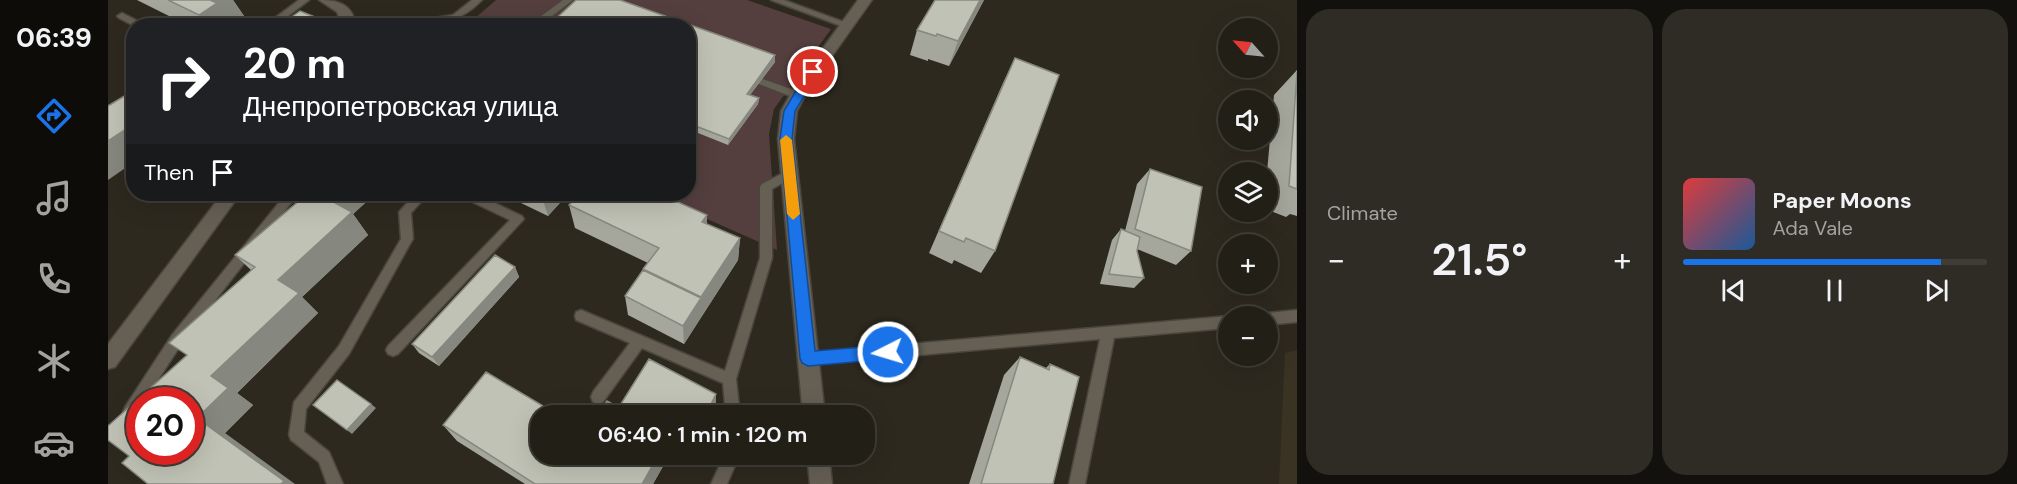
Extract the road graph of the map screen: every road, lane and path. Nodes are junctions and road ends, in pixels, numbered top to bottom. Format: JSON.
{"nodes":[{"id":1,"x":305,"y":0,"type":"edge"},
{"id":2,"x":326,"y":0,"type":"edge"},
{"id":3,"x":478,"y":0,"type":"edge"},
{"id":4,"x":569,"y":0,"type":"edge"},
{"id":5,"x":775,"y":0,"type":"edge"},
{"id":6,"x":865,"y":0,"type":"edge"},
{"id":7,"x":122,"y":16,"type":"dead end"},
{"id":8,"x":126,"y":18,"type":"edge"},
{"id":9,"x":279,"y":18,"type":"edge"},
{"id":10,"x":349,"y":18,"type":"edge"},
{"id":11,"x":450,"y":18,"type":"edge"},
{"id":12,"x":543,"y":18,"type":"edge"},
{"id":13,"x":847,"y":25,"type":"junction"},
{"id":14,"x":760,"y":81,"type":"edge"},
{"id":15,"x":798,"y":95,"type":"junction"},
{"id":16,"x":789,"y":174,"type":"junction"},
{"id":17,"x":226,"y":201,"type":"edge"},
{"id":18,"x":286,"y":201,"type":"edge"},
{"id":19,"x":415,"y":201,"type":"edge"},
{"id":20,"x":481,"y":201,"type":"edge"},
{"id":21,"x":581,"y":316,"type":"dead end"},
{"id":22,"x":1296,"y":318,"type":"edge"},
{"id":23,"x":1278,"y":319,"type":"edge"},
{"id":24,"x":1218,"y":323,"type":"edge"},
{"id":25,"x":1108,"y":333,"type":"junction"},
{"id":26,"x":639,"y":340,"type":"junction"},
{"id":27,"x":393,"y":350,"type":"dead end"},
{"id":28,"x":808,"y":358,"type":"junction"},
{"id":29,"x":108,"y":360,"type":"edge"},
{"id":30,"x":729,"y":379,"type":"junction"},
{"id":31,"x":598,"y":397,"type":"dead end"},
{"id":32,"x":732,"y":405,"type":"edge"},
{"id":33,"x":813,"y":405,"type":"edge"},
{"id":34,"x":121,"y":426,"type":"edge"},
{"id":35,"x":728,"y":465,"type":"edge"},
{"id":36,"x":819,"y":465,"type":"edge"},
{"id":37,"x":334,"y":484,"type":"edge"},
{"id":38,"x":719,"y":484,"type":"edge"},
{"id":39,"x":821,"y":484,"type":"edge"},
{"id":40,"x":1077,"y":484,"type":"edge"}],
"edges":[{"from":1,"to":9,"type":"lane"},
{"from":2,"to":10,"type":"street"},
{"from":3,"to":11,"type":"lane"},
{"from":4,"to":12,"type":"lane"},
{"from":5,"to":13,"type":"lane"},
{"from":6,"to":13,"type":"street"},
{"from":7,"to":8,"type":"lane"},
{"from":13,"to":15,"type":"street"},
{"from":14,"to":15,"type":"lane"},
{"from":15,"to":16,"type":"street"},
{"from":16,"to":28,"type":"street"},
{"from":16,"to":30,"type":"lane"},
{"from":17,"to":29,"type":"street"},
{"from":18,"to":34,"type":"lane"},
{"from":19,"to":37,"type":"lane"},
{"from":20,"to":27,"type":"lane"},
{"from":21,"to":26,"type":"lane"},
{"from":22,"to":23,"type":"lane"},
{"from":24,"to":25,"type":"lane"},
{"from":25,"to":28,"type":"lane"},
{"from":25,"to":40,"type":"lane"},
{"from":26,"to":30,"type":"lane"},
{"from":26,"to":31,"type":"lane"},
{"from":28,"to":33,"type":"street"},
{"from":30,"to":32,"type":"lane"},
{"from":35,"to":38,"type":"lane"},
{"from":36,"to":39,"type":"street"}]}
